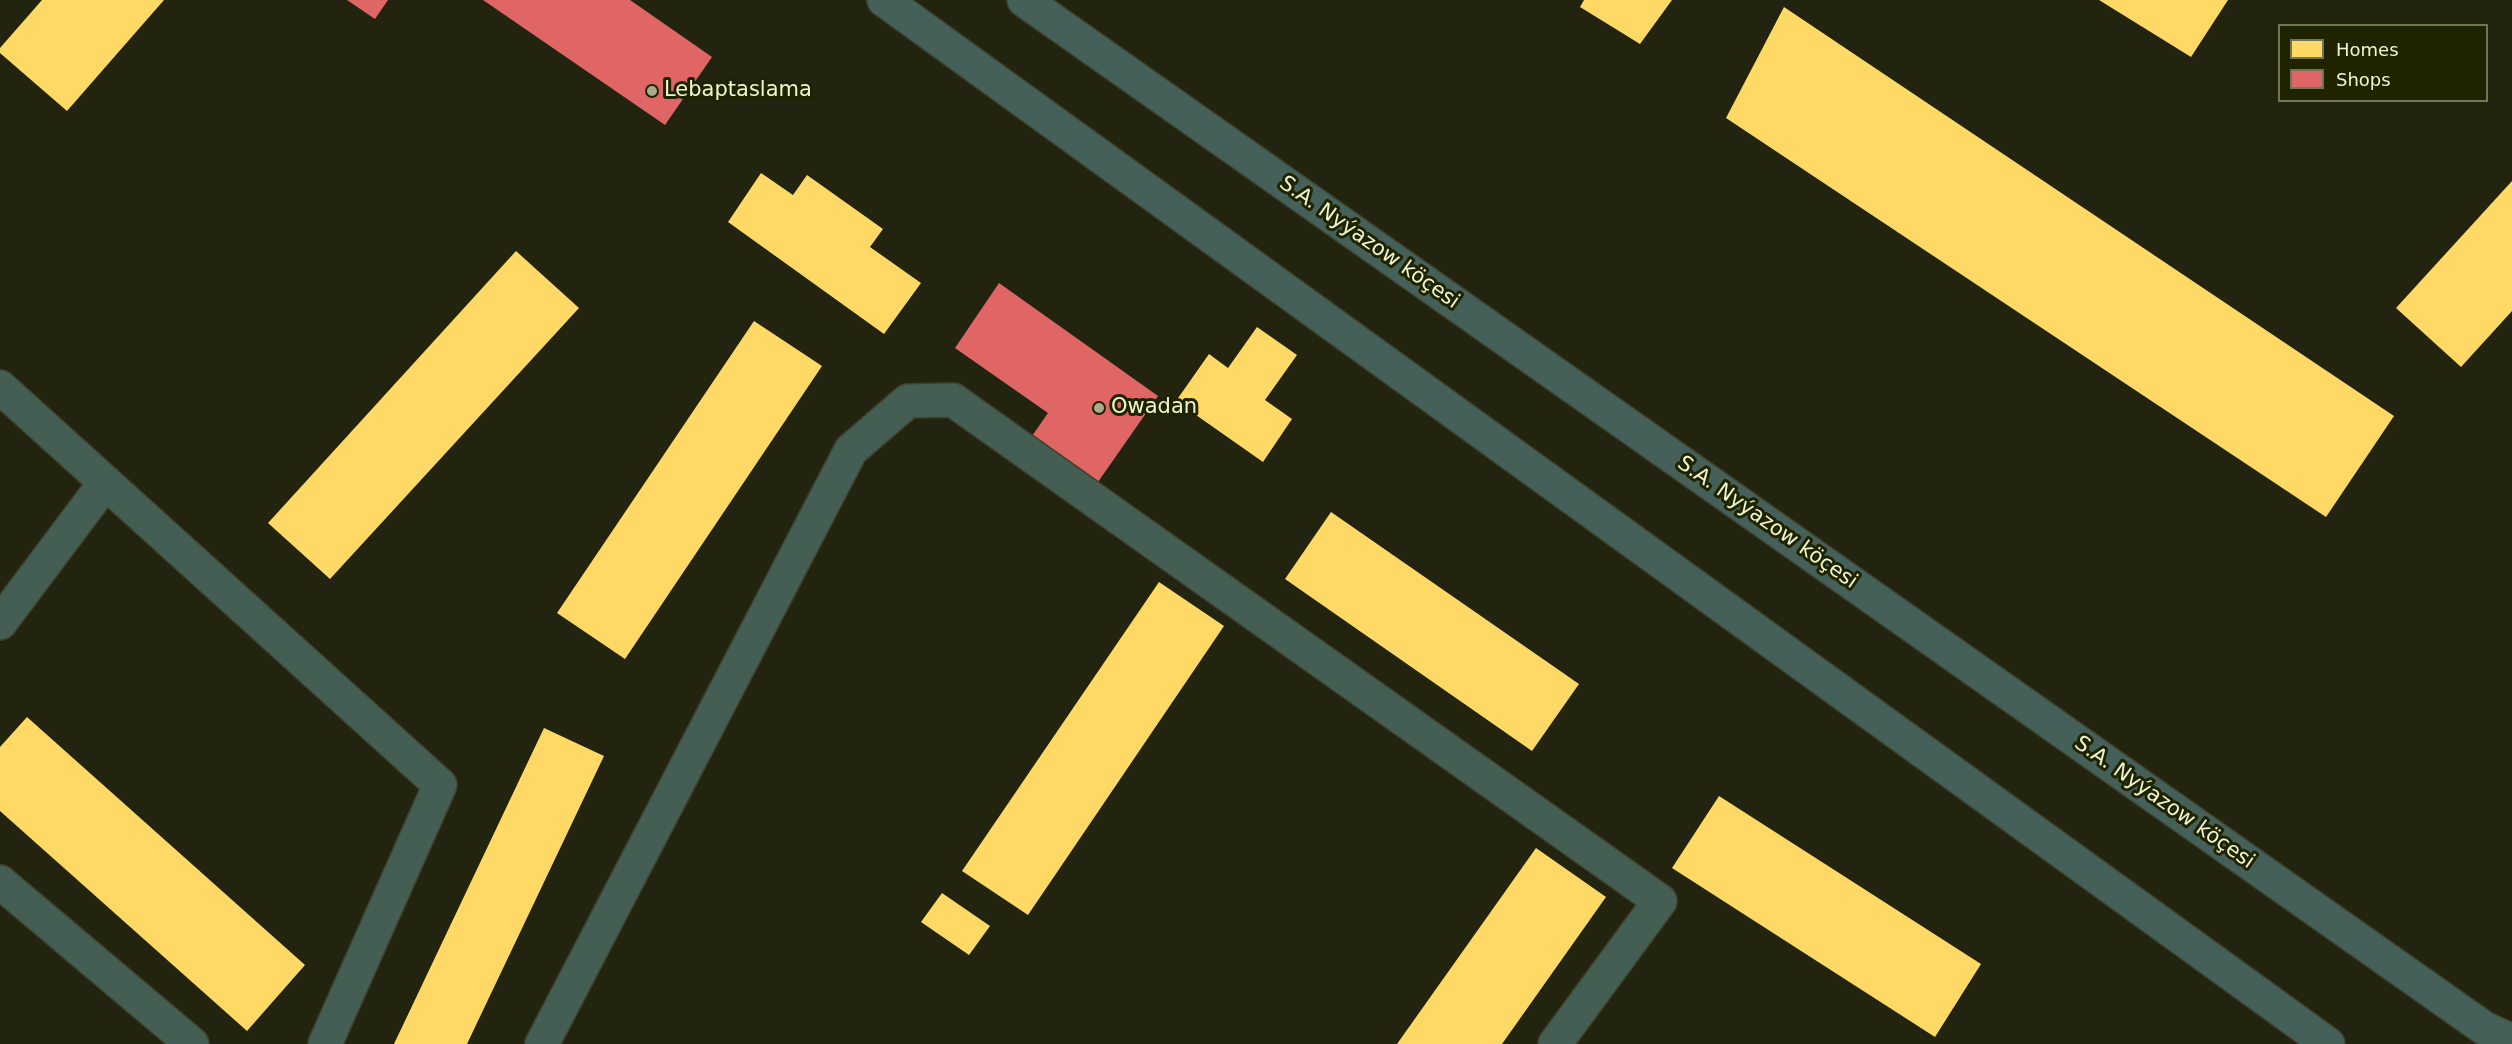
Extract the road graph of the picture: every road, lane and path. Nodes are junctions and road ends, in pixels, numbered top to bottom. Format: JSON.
{"nodes":[{"id":1,"x":884,"y":0,"type":"edge"},
{"id":2,"x":1024,"y":0,"type":"edge"},
{"id":3,"x":0,"y":387,"type":"edge"},
{"id":4,"x":105,"y":483,"type":"junction"},
{"id":5,"x":0,"y":623,"type":"edge"},
{"id":6,"x":0,"y":882,"type":"edge"},
{"id":7,"x":2503,"y":1034,"type":"edge"},
{"id":8,"x":192,"y":1044,"type":"edge"},
{"id":9,"x":325,"y":1044,"type":"edge"},
{"id":10,"x":542,"y":1044,"type":"edge"},
{"id":11,"x":1555,"y":1044,"type":"edge"},
{"id":12,"x":2328,"y":1044,"type":"edge"}],
"edges":[{"from":1,"to":12,"type":"main road"},
{"from":2,"to":7,"type":"main road","name":"S.A. Nyýazow köçesi"},
{"from":3,"to":4,"type":"lane"},
{"from":4,"to":5,"type":"lane"},
{"from":4,"to":9,"type":"lane"},
{"from":6,"to":8,"type":"lane"},
{"from":10,"to":11,"type":"lane"}]}
